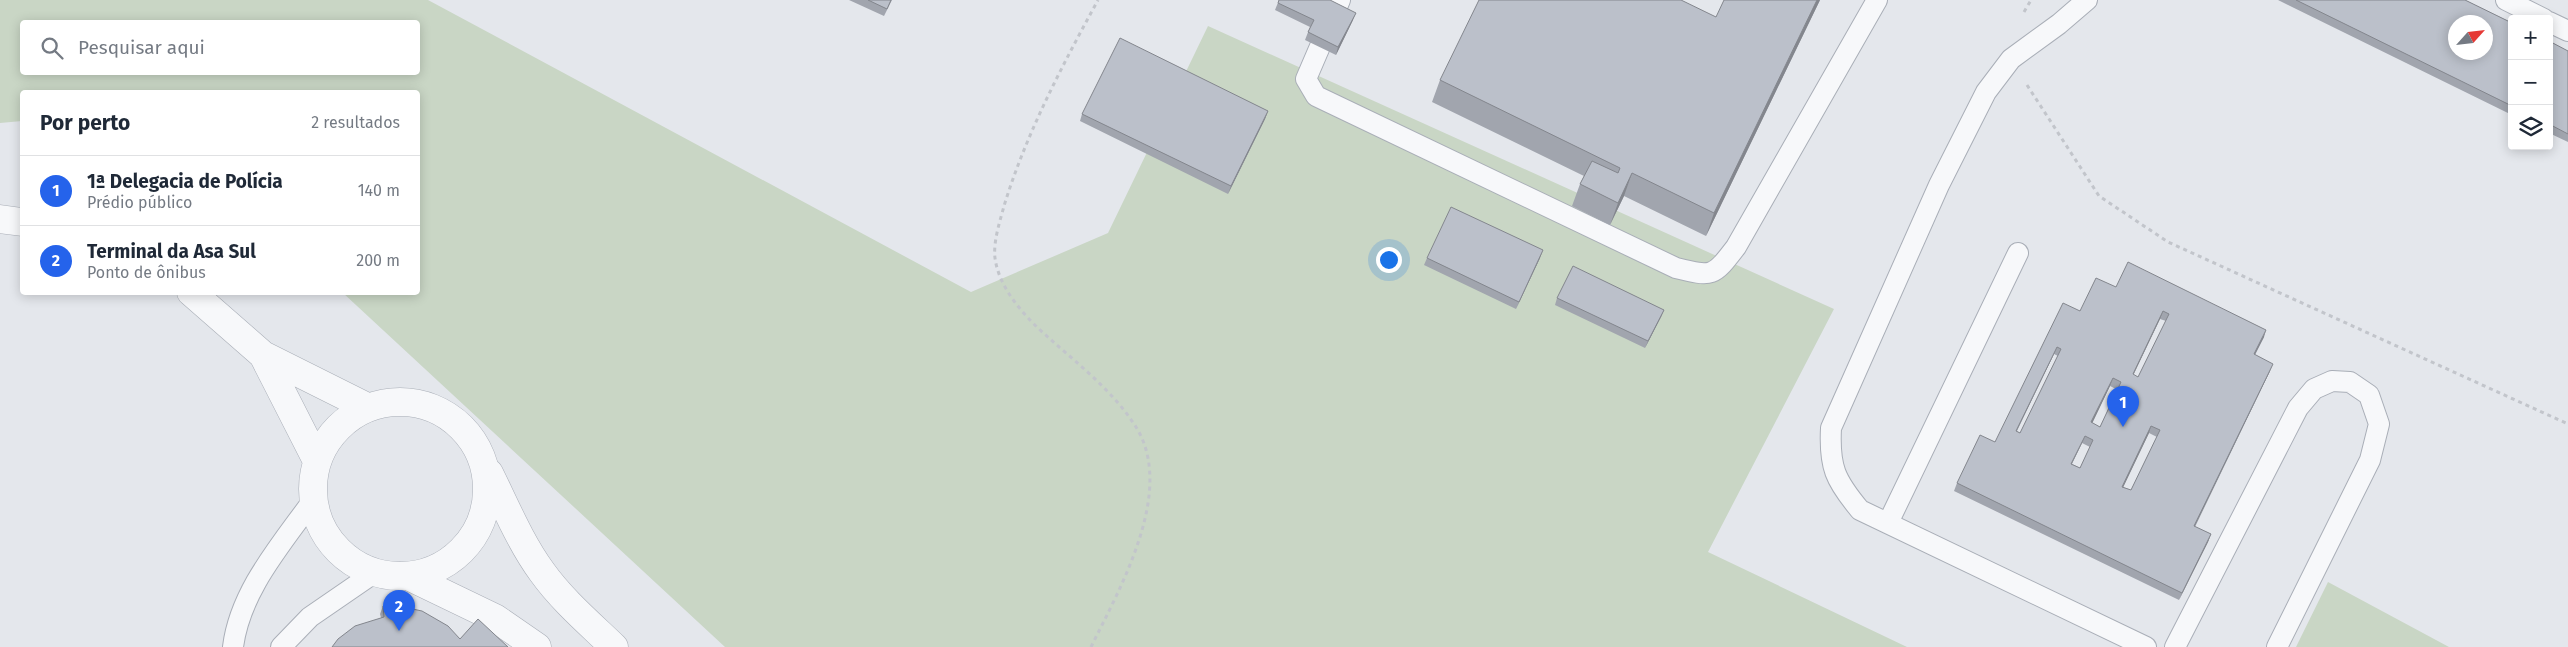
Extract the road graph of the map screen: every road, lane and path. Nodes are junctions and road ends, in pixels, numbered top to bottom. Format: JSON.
{"nodes":[{"id":1,"x":1098,"y":0,"type":"edge"},
{"id":2,"x":1340,"y":0,"type":"edge"},
{"id":3,"x":1877,"y":0,"type":"edge"},
{"id":4,"x":2031,"y":0,"type":"edge"},
{"id":5,"x":2087,"y":0,"type":"edge"},
{"id":6,"x":2506,"y":0,"type":"edge"},
{"id":7,"x":2536,"y":15,"type":"edge"},
{"id":8,"x":2553,"y":24,"type":"edge"},
{"id":9,"x":2568,"y":31,"type":"edge"},
{"id":10,"x":2021,"y":53,"type":"junction"},
{"id":11,"x":0,"y":219,"type":"edge"},
{"id":12,"x":20,"y":222,"type":"edge"},
{"id":13,"x":2018,"y":253,"type":"dead end"},
{"id":14,"x":194,"y":295,"type":"edge"},
{"id":15,"x":263,"y":355,"type":"junction"},
{"id":16,"x":367,"y":407,"type":"junction"},
{"id":17,"x":2568,"y":424,"type":"edge"},
{"id":18,"x":317,"y":461,"type":"junction"},
{"id":19,"x":485,"y":464,"type":"junction"},
{"id":20,"x":313,"y":500,"type":"junction"},
{"id":21,"x":1888,"y":523,"type":"junction"},
{"id":22,"x":374,"y":573,"type":"junction"},
{"id":23,"x":410,"y":577,"type":"junction"},
{"id":24,"x":233,"y":647,"type":"edge"},
{"id":25,"x":281,"y":647,"type":"edge"},
{"id":26,"x":537,"y":647,"type":"edge"},
{"id":27,"x":614,"y":647,"type":"edge"},
{"id":28,"x":1091,"y":647,"type":"edge"},
{"id":29,"x":2146,"y":647,"type":"edge"},
{"id":30,"x":2174,"y":647,"type":"edge"},
{"id":31,"x":2277,"y":647,"type":"edge"}],
"edges":[{"from":1,"to":28,"type":"path"},
{"from":2,"to":3,"type":"lane"},
{"from":4,"to":10,"type":"path"},
{"from":5,"to":10,"type":"lane"},
{"from":6,"to":7,"type":"lane"},
{"from":8,"to":9,"type":"lane"},
{"from":10,"to":17,"type":"path"},
{"from":10,"to":21,"type":"lane"},
{"from":11,"to":12,"type":"street"},
{"from":13,"to":21,"type":"lane"},
{"from":14,"to":15,"type":"street"},
{"from":15,"to":16,"type":"street"},
{"from":15,"to":18,"type":"street"},
{"from":16,"to":18,"type":"street"},
{"from":16,"to":19,"type":"street"},
{"from":18,"to":20,"type":"street"},
{"from":19,"to":23,"type":"street"},
{"from":19,"to":27,"type":"street"},
{"from":20,"to":22,"type":"street"},
{"from":20,"to":24,"type":"lane"},
{"from":21,"to":29,"type":"lane"},
{"from":22,"to":23,"type":"street"},
{"from":22,"to":25,"type":"lane"},
{"from":23,"to":26,"type":"street"},
{"from":30,"to":31,"type":"lane"}]}
